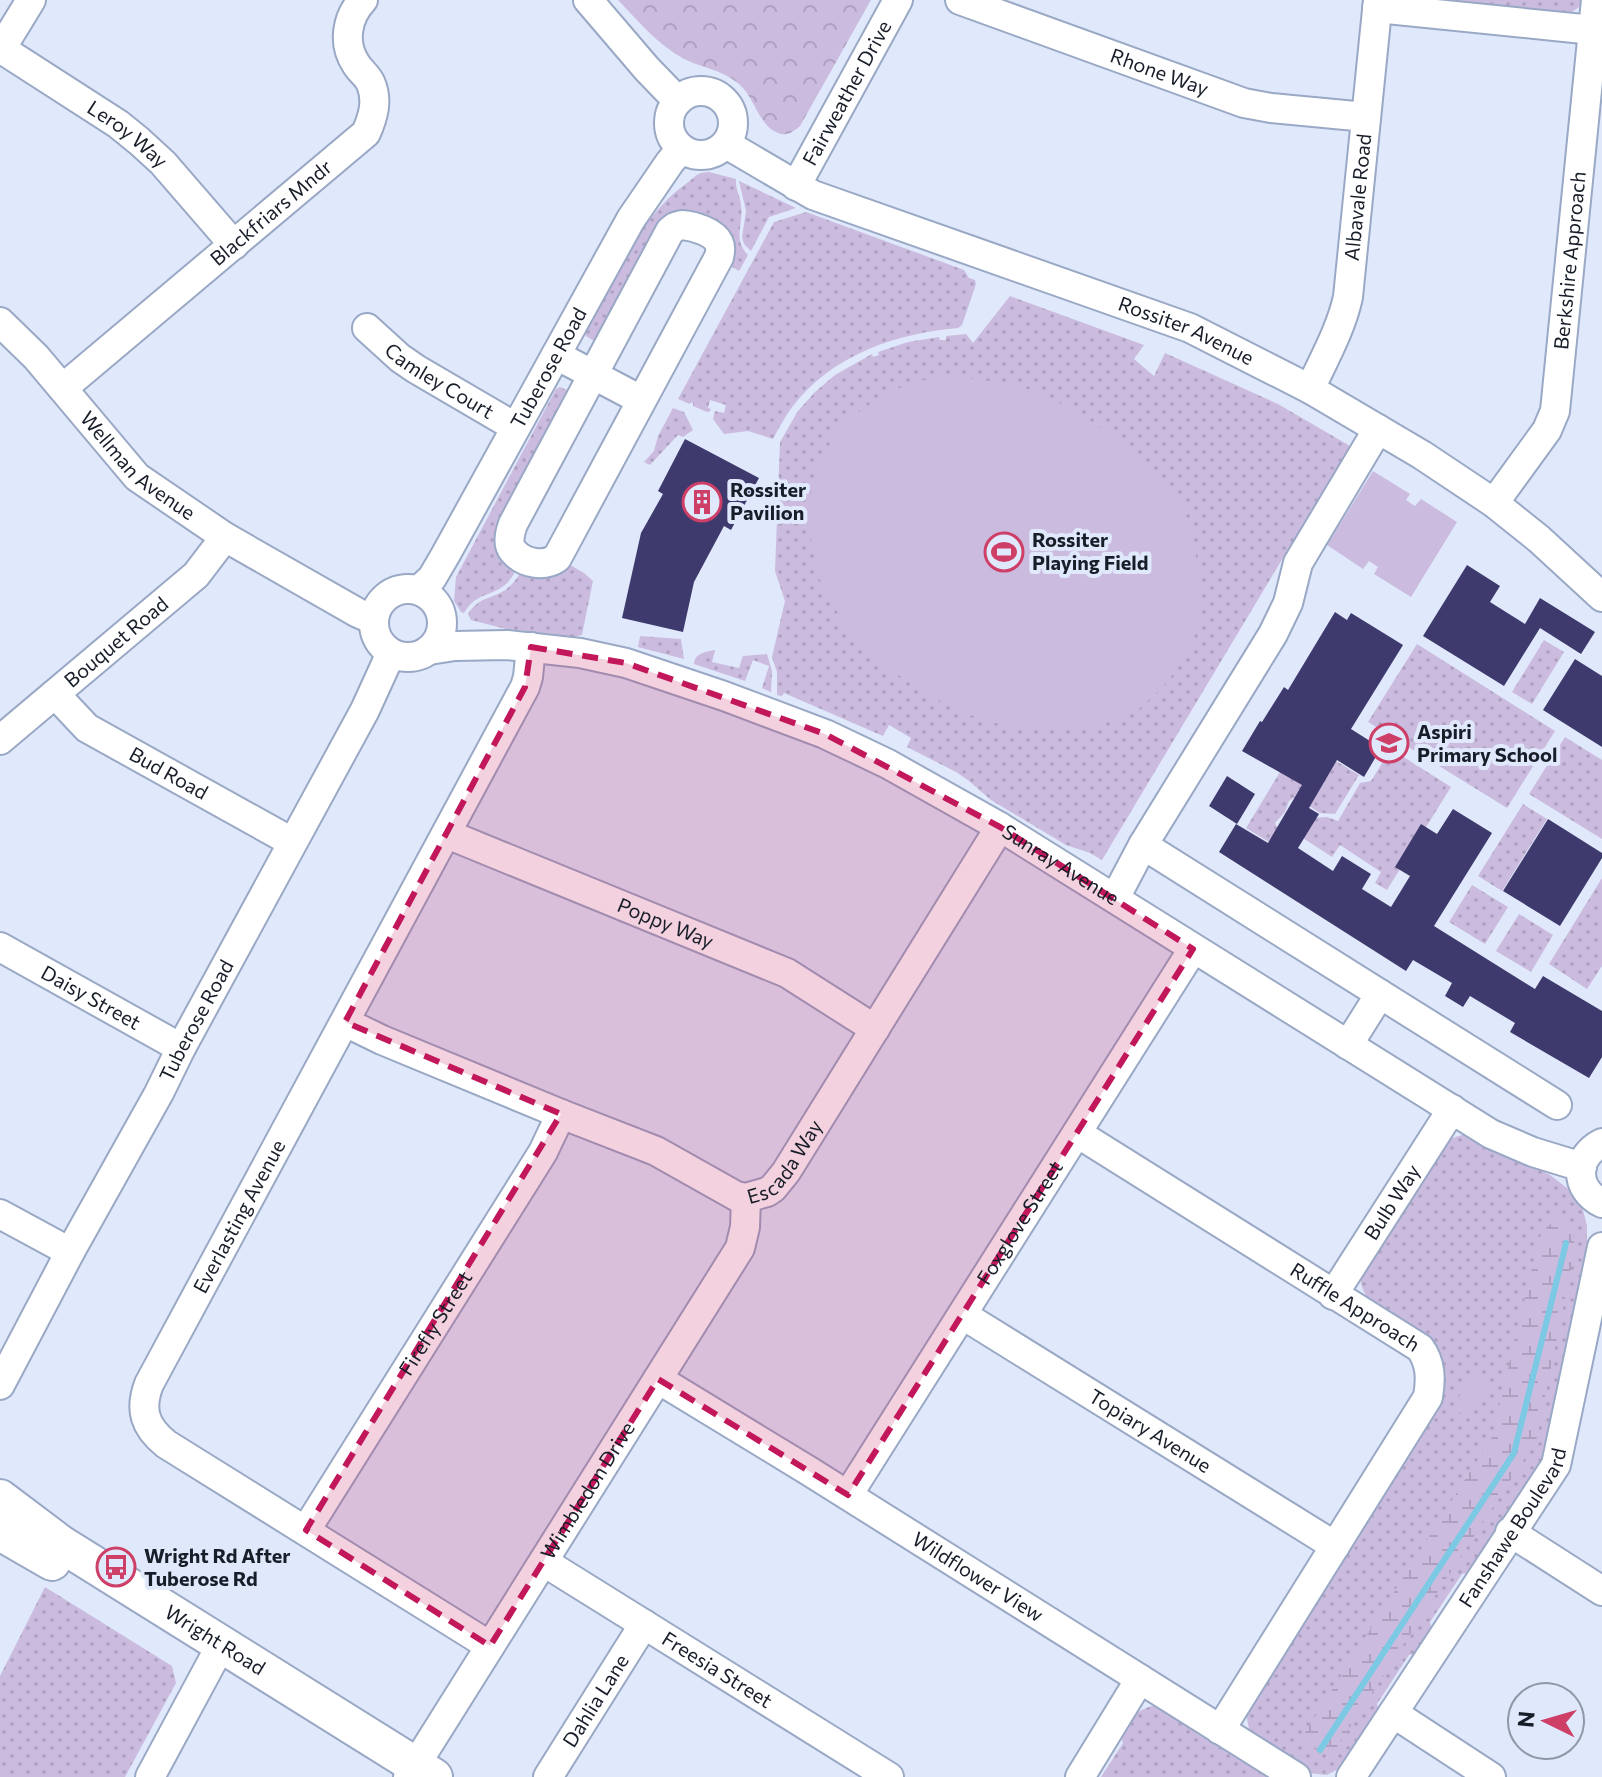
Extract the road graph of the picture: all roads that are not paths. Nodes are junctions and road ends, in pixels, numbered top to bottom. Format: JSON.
{"nodes":[{"id":1,"x":31,"y":0,"type":"edge"},
{"id":2,"x":363,"y":0,"type":"edge"},
{"id":3,"x":588,"y":0,"type":"edge"},
{"id":4,"x":898,"y":0,"type":"edge"},
{"id":5,"x":960,"y":0,"type":"edge"},
{"id":6,"x":1596,"y":0,"type":"edge"},
{"id":7,"x":1378,"y":4,"type":"edge"},
{"id":8,"x":1593,"y":30,"type":"junction"},
{"id":9,"x":1,"y":49,"type":"edge"},
{"id":10,"x":678,"y":101,"type":"junction"},
{"id":11,"x":1366,"y":117,"type":"junction"},
{"id":12,"x":726,"y":144,"type":"junction"},
{"id":13,"x":681,"y":149,"type":"junction"},
{"id":14,"x":1591,"y":163,"type":"edge"},
{"id":15,"x":796,"y":186,"type":"junction"},
{"id":16,"x":234,"y":245,"type":"junction"},
{"id":17,"x":0,"y":322,"type":"edge"},
{"id":18,"x":367,"y":328,"type":"dead end"},
{"id":19,"x":556,"y":355,"type":"junction"},
{"id":20,"x":594,"y":375,"type":"junction"},
{"id":21,"x":63,"y":388,"type":"junction"},
{"id":22,"x":1310,"y":389,"type":"junction"},
{"id":23,"x":641,"y":400,"type":"junction"},
{"id":24,"x":515,"y":427,"type":"junction"},
{"id":25,"x":1378,"y":429,"type":"junction"},
{"id":26,"x":1494,"y":503,"type":"junction"},
{"id":27,"x":225,"y":537,"type":"junction"},
{"id":28,"x":419,"y":590,"type":"junction"},
{"id":29,"x":1602,"y":597,"type":"edge"},
{"id":30,"x":379,"y":608,"type":"junction"},
{"id":31,"x":442,"y":620,"type":"junction"},
{"id":32,"x":519,"y":646,"type":"junction"},
{"id":33,"x":429,"y":650,"type":"junction"},
{"id":34,"x":391,"y":653,"type":"junction"},
{"id":35,"x":55,"y":694,"type":"junction"},
{"id":36,"x":0,"y":740,"type":"edge"},
{"id":37,"x":1000,"y":827,"type":"junction"},
{"id":38,"x":447,"y":834,"type":"junction"},
{"id":39,"x":292,"y":842,"type":"junction"},
{"id":40,"x":1143,"y":845,"type":"junction"},
{"id":41,"x":1115,"y":898,"type":"junction"},
{"id":42,"x":0,"y":947,"type":"edge"},
{"id":43,"x":1193,"y":949,"type":"junction"},
{"id":44,"x":1380,"y":994,"type":"junction"},
{"id":45,"x":345,"y":1022,"type":"junction"},
{"id":46,"x":875,"y":1029,"type":"junction"},
{"id":47,"x":1348,"y":1045,"type":"junction"},
{"id":48,"x":181,"y":1048,"type":"junction"},
{"id":49,"x":1557,"y":1105,"type":"dead end"},
{"id":50,"x":1452,"y":1109,"type":"junction"},
{"id":51,"x":561,"y":1114,"type":"junction"},
{"id":52,"x":1077,"y":1133,"type":"junction"},
{"id":53,"x":1602,"y":1143,"type":"edge"},
{"id":54,"x":1582,"y":1167,"type":"junction"},
{"id":55,"x":746,"y":1198,"type":"junction"},
{"id":56,"x":1602,"y":1203,"type":"edge"},
{"id":57,"x":0,"y":1214,"type":"edge"},
{"id":58,"x":1602,"y":1247,"type":"edge"},
{"id":59,"x":70,"y":1252,"type":"junction"},
{"id":60,"x":1333,"y":1295,"type":"junction"},
{"id":61,"x":963,"y":1315,"type":"junction"},
{"id":62,"x":1592,"y":1342,"type":"edge"},
{"id":63,"x":658,"y":1379,"type":"junction"},
{"id":64,"x":0,"y":1385,"type":"edge"},
{"id":65,"x":848,"y":1495,"type":"junction"},
{"id":66,"x":0,"y":1498,"type":"edge"},
{"id":67,"x":306,"y":1530,"type":"junction"},
{"id":68,"x":0,"y":1532,"type":"edge"},
{"id":69,"x":1510,"y":1532,"type":"junction"},
{"id":70,"x":1335,"y":1546,"type":"junction"},
{"id":71,"x":544,"y":1562,"type":"junction"},
{"id":72,"x":1602,"y":1591,"type":"edge"},
{"id":73,"x":644,"y":1624,"type":"junction"},
{"id":74,"x":490,"y":1646,"type":"junction"},
{"id":75,"x":213,"y":1660,"type":"junction"},
{"id":76,"x":1140,"y":1679,"type":"junction"},
{"id":77,"x":1393,"y":1713,"type":"junction"},
{"id":78,"x":1220,"y":1730,"type":"junction"},
{"id":79,"x":413,"y":1774,"type":"edge"},
{"id":80,"x":150,"y":1777,"type":"edge"},
{"id":81,"x":548,"y":1777,"type":"edge"},
{"id":82,"x":889,"y":1777,"type":"edge"},
{"id":83,"x":1080,"y":1777,"type":"edge"},
{"id":84,"x":1296,"y":1777,"type":"edge"},
{"id":85,"x":1351,"y":1777,"type":"edge"},
{"id":86,"x":1491,"y":1777,"type":"edge"}],
"edges":[{"from":1,"to":9,"type":"street"},
{"from":2,"to":16,"type":"street","name":"Blackfriars Mndr"},
{"from":3,"to":10,"type":"street"},
{"from":4,"to":15,"type":"street","name":"Fairweather Drive"},
{"from":5,"to":11,"type":"street","name":"Rhone Way"},
{"from":6,"to":8,"type":"street","name":"Berkshire Approach"},
{"from":7,"to":8,"type":"street"},
{"from":7,"to":11,"type":"street","name":"Albavale Road"},
{"from":8,"to":14,"type":"street","name":"Berkshire Approach"},
{"from":9,"to":16,"type":"street","name":"Leroy Way"},
{"from":10,"to":12,"type":"street"},
{"from":10,"to":13,"type":"street"},
{"from":11,"to":22,"type":"street","name":"Albavale Road"},
{"from":12,"to":13,"type":"street"},
{"from":12,"to":15,"type":"street","name":"Rossiter Avenue"},
{"from":13,"to":19,"type":"street","name":"Tuberose Road"},
{"from":14,"to":26,"type":"street","name":"Berkshire Approach"},
{"from":15,"to":22,"type":"street","name":"Rossiter Avenue"},
{"from":16,"to":21,"type":"street","name":"Blackfriars Mndr"},
{"from":17,"to":21,"type":"street","name":"Wellman Avenue"},
{"from":18,"to":24,"type":"street","name":"Camley Court"},
{"from":19,"to":20,"type":"street"},
{"from":19,"to":24,"type":"street","name":"Tuberose Road"},
{"from":20,"to":23,"type":"street"},
{"from":20,"to":23,"type":"street"},
{"from":20,"to":23,"type":"street"},
{"from":21,"to":27,"type":"street","name":"Wellman Avenue"},
{"from":22,"to":25,"type":"street","name":"Rossiter Avenue"},
{"from":24,"to":28,"type":"street","name":"Tuberose Road"},
{"from":25,"to":26,"type":"street","name":"Rossiter Avenue"},
{"from":25,"to":40,"type":"street"},
{"from":26,"to":29,"type":"street","name":"Rossiter Avenue"},
{"from":27,"to":30,"type":"street","name":"Wellman Avenue"},
{"from":27,"to":35,"type":"street","name":"Bouquet Road"},
{"from":28,"to":30,"type":"street"},
{"from":28,"to":31,"type":"street"},
{"from":30,"to":34,"type":"street"},
{"from":31,"to":32,"type":"street","name":"Sunray Avenue"},
{"from":31,"to":33,"type":"street"},
{"from":32,"to":33,"type":"street","name":"Sunray Avenue"},
{"from":32,"to":37,"type":"street","name":"Sunray Avenue"},
{"from":32,"to":38,"type":"street","name":"Everlasting Avenue"},
{"from":33,"to":34,"type":"street"},
{"from":34,"to":39,"type":"street","name":"Tuberose Road"},
{"from":35,"to":36,"type":"street","name":"Bouquet Road"},
{"from":35,"to":39,"type":"street","name":"Bud Road"},
{"from":37,"to":41,"type":"street","name":"Sunray Avenue"},
{"from":37,"to":46,"type":"street","name":"Escada Way"},
{"from":38,"to":45,"type":"street","name":"Everlasting Avenue"},
{"from":38,"to":46,"type":"street","name":"Poppy Way"},
{"from":39,"to":48,"type":"street","name":"Tuberose Road"},
{"from":40,"to":41,"type":"street"},
{"from":40,"to":44,"type":"street"},
{"from":41,"to":43,"type":"street","name":"Sunray Avenue"},
{"from":42,"to":48,"type":"street","name":"Daisy Street"},
{"from":43,"to":47,"type":"street","name":"Sunray Avenue"},
{"from":43,"to":52,"type":"street","name":"Foxglove Street"},
{"from":44,"to":47,"type":"street"},
{"from":44,"to":49,"type":"street"},
{"from":45,"to":51,"type":"street","name":"Escada Way"},
{"from":45,"to":67,"type":"street","name":"Everlasting Avenue"},
{"from":46,"to":55,"type":"street","name":"Escada Way"},
{"from":47,"to":50,"type":"street","name":"Sunray Avenue"},
{"from":48,"to":59,"type":"street","name":"Tuberose Road"},
{"from":50,"to":54,"type":"street","name":"Sunray Avenue"},
{"from":50,"to":60,"type":"street","name":"Bulb Way"},
{"from":51,"to":55,"type":"street","name":"Escada Way"},
{"from":51,"to":67,"type":"street","name":"Firefly Street"},
{"from":52,"to":60,"type":"street","name":"Ruffle Approach"},
{"from":52,"to":61,"type":"street","name":"Foxglove Street"},
{"from":53,"to":54,"type":"street"},
{"from":54,"to":56,"type":"street"},
{"from":55,"to":63,"type":"street","name":"Wimbledon Drive"},
{"from":57,"to":59,"type":"street"},
{"from":58,"to":62,"type":"street","name":"Fanshawe Boulevard"},
{"from":59,"to":64,"type":"street","name":"Tuberose Road"},
{"from":60,"to":70,"type":"street","name":"Ruffle Approach"},
{"from":61,"to":65,"type":"street","name":"Foxglove Street"},
{"from":61,"to":70,"type":"street","name":"Topiary Avenue"},
{"from":62,"to":69,"type":"street","name":"Fanshawe Boulevard"},
{"from":63,"to":65,"type":"street","name":"Wildflower View"},
{"from":63,"to":71,"type":"street","name":"Wimbledon Drive"},
{"from":65,"to":76,"type":"street","name":"Wildflower View"},
{"from":66,"to":79,"type":"main road","name":"Wright Road"},
{"from":67,"to":74,"type":"street","name":"Everlasting Avenue"},
{"from":68,"to":75,"type":"main road","name":"Wright Road"},
{"from":69,"to":72,"type":"street"},
{"from":69,"to":77,"type":"street","name":"Fanshawe Boulevard"},
{"from":70,"to":78,"type":"street","name":"Ruffle Approach"},
{"from":71,"to":73,"type":"street","name":"Freesia Street"},
{"from":71,"to":74,"type":"street","name":"Wimbledon Drive"},
{"from":73,"to":81,"type":"street","name":"Dahlia Lane"},
{"from":73,"to":82,"type":"street","name":"Freesia Street"},
{"from":74,"to":79,"type":"street","name":"Wimbledon Drive"},
{"from":75,"to":79,"type":"main road","name":"Wright Road"},
{"from":75,"to":80,"type":"street"},
{"from":76,"to":78,"type":"street","name":"Wildflower View"},
{"from":76,"to":83,"type":"street"},
{"from":77,"to":85,"type":"street","name":"Fanshawe Boulevard"},
{"from":77,"to":86,"type":"street"},
{"from":78,"to":84,"type":"street","name":"Wildflower View"}]}
